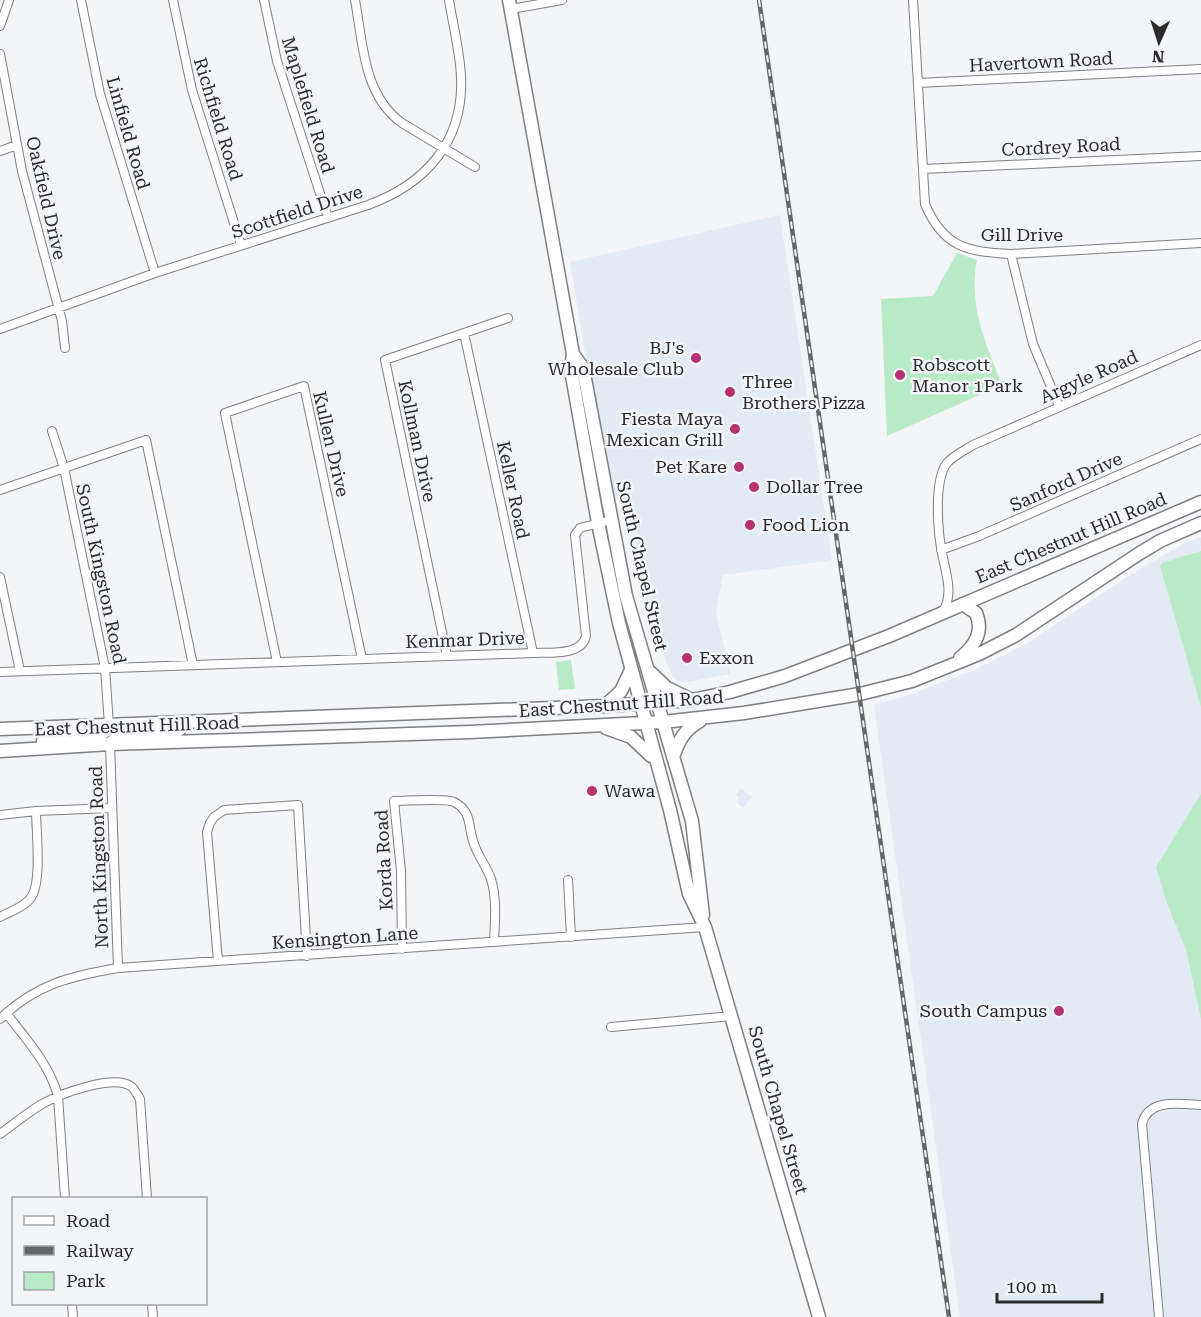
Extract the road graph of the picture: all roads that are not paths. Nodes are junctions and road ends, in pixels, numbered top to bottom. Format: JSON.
{"nodes":[{"id":1,"x":9,"y":0,"type":"edge"},
{"id":2,"x":81,"y":0,"type":"edge"},
{"id":3,"x":173,"y":0,"type":"edge"},
{"id":4,"x":264,"y":0,"type":"edge"},
{"id":5,"x":355,"y":0,"type":"edge"},
{"id":6,"x":449,"y":0,"type":"edge"},
{"id":7,"x":562,"y":0,"type":"edge"},
{"id":8,"x":913,"y":0,"type":"edge"},
{"id":9,"x":510,"y":5,"type":"edge"},
{"id":10,"x":0,"y":26,"type":"edge"},
{"id":11,"x":0,"y":54,"type":"edge"},
{"id":12,"x":1201,"y":69,"type":"edge"},
{"id":13,"x":918,"y":84,"type":"junction"},
{"id":14,"x":17,"y":145,"type":"junction"},
{"id":15,"x":444,"y":148,"type":"junction"},
{"id":16,"x":0,"y":151,"type":"edge"},
{"id":17,"x":1201,"y":156,"type":"edge"},
{"id":18,"x":475,"y":167,"type":"dead end"},
{"id":19,"x":922,"y":169,"type":"junction"},
{"id":20,"x":328,"y":218,"type":"junction"},
{"id":21,"x":1201,"y":243,"type":"edge"},
{"id":22,"x":241,"y":245,"type":"junction"},
{"id":23,"x":1011,"y":254,"type":"junction"},
{"id":24,"x":155,"y":273,"type":"junction"},
{"id":25,"x":57,"y":308,"type":"junction"},
{"id":26,"x":508,"y":318,"type":"dead end"},
{"id":27,"x":0,"y":329,"type":"edge"},
{"id":28,"x":464,"y":333,"type":"junction"},
{"id":29,"x":1201,"y":345,"type":"edge"},
{"id":30,"x":65,"y":348,"type":"dead end"},
{"id":31,"x":573,"y":354,"type":"junction"},
{"id":32,"x":1059,"y":406,"type":"junction"},
{"id":33,"x":52,"y":431,"type":"dead end"},
{"id":34,"x":1201,"y":439,"type":"edge"},
{"id":35,"x":64,"y":468,"type":"junction"},
{"id":36,"x":0,"y":490,"type":"edge"},
{"id":37,"x":1201,"y":502,"type":"edge"},
{"id":38,"x":611,"y":520,"type":"junction"},
{"id":39,"x":598,"y":523,"type":"junction"},
{"id":40,"x":1201,"y":523,"type":"edge"},
{"id":41,"x":941,"y":550,"type":"junction"},
{"id":42,"x":0,"y":577,"type":"edge"},
{"id":43,"x":950,"y":590,"type":"junction"},
{"id":44,"x":963,"y":604,"type":"junction"},
{"id":45,"x":943,"y":613,"type":"junction"},
{"id":46,"x":533,"y":653,"type":"junction"},
{"id":47,"x":447,"y":656,"type":"junction"},
{"id":48,"x":362,"y":659,"type":"junction"},
{"id":49,"x":278,"y":662,"type":"junction"},
{"id":50,"x":193,"y":665,"type":"junction"},
{"id":51,"x":105,"y":668,"type":"junction"},
{"id":52,"x":947,"y":668,"type":"junction"},
{"id":53,"x":631,"y":670,"type":"junction"},
{"id":54,"x":648,"y":670,"type":"junction"},
{"id":55,"x":20,"y":671,"type":"junction"},
{"id":56,"x":0,"y":672,"type":"edge"},
{"id":57,"x":692,"y":700,"type":"junction"},
{"id":58,"x":658,"y":703,"type":"junction"},
{"id":59,"x":640,"y":704,"type":"junction"},
{"id":60,"x":605,"y":706,"type":"junction"},
{"id":61,"x":704,"y":718,"type":"junction"},
{"id":62,"x":224,"y":721,"type":"junction"},
{"id":63,"x":663,"y":722,"type":"junction"},
{"id":64,"x":645,"y":723,"type":"junction"},
{"id":65,"x":109,"y":724,"type":"junction"},
{"id":66,"x":600,"y":725,"type":"junction"},
{"id":67,"x":0,"y":729,"type":"edge"},
{"id":68,"x":110,"y":744,"type":"junction"},
{"id":69,"x":22,"y":749,"type":"junction"},
{"id":70,"x":0,"y":751,"type":"edge"},
{"id":71,"x":673,"y":757,"type":"junction"},
{"id":72,"x":656,"y":761,"type":"junction"},
{"id":73,"x":112,"y":808,"type":"junction"},
{"id":74,"x":36,"y":811,"type":"junction"},
{"id":75,"x":0,"y":815,"type":"edge"},
{"id":76,"x":568,"y":880,"type":"dead end"},
{"id":77,"x":0,"y":917,"type":"edge"},
{"id":78,"x":705,"y":927,"type":"junction"},
{"id":79,"x":571,"y":937,"type":"junction"},
{"id":80,"x":494,"y":942,"type":"junction"},
{"id":81,"x":402,"y":949,"type":"junction"},
{"id":82,"x":307,"y":956,"type":"junction"},
{"id":83,"x":218,"y":961,"type":"junction"},
{"id":84,"x":118,"y":968,"type":"junction"},
{"id":85,"x":3,"y":1016,"type":"edge"},
{"id":86,"x":732,"y":1016,"type":"junction"},
{"id":87,"x":611,"y":1027,"type":"dead end"},
{"id":88,"x":58,"y":1096,"type":"junction"},
{"id":89,"x":1201,"y":1105,"type":"edge"},
{"id":90,"x":0,"y":1134,"type":"edge"},
{"id":91,"x":65,"y":1197,"type":"edge"},
{"id":92,"x":147,"y":1197,"type":"edge"},
{"id":93,"x":819,"y":1317,"type":"edge"},
{"id":94,"x":1159,"y":1317,"type":"edge"}],
"edges":[{"from":1,"to":10,"type":"street"},
{"from":2,"to":24,"type":"street","name":"Linfield Road"},
{"from":3,"to":22,"type":"street","name":"Richfield Road"},
{"from":4,"to":20,"type":"street","name":"Maplefield Road"},
{"from":5,"to":15,"type":"street"},
{"from":6,"to":15,"type":"street","name":"Scottfield Drive"},
{"from":7,"to":9,"type":"street"},
{"from":8,"to":13,"type":"street","name":"Gill Drive"},
{"from":9,"to":31,"type":"main road","name":"South Chapel Street"},
{"from":11,"to":14,"type":"street","name":"Oakfield Drive"},
{"from":12,"to":13,"type":"street","name":"Havertown Road"},
{"from":13,"to":19,"type":"street","name":"Gill Drive"},
{"from":14,"to":16,"type":"street"},
{"from":14,"to":25,"type":"street","name":"Oakfield Drive"},
{"from":15,"to":18,"type":"street"},
{"from":15,"to":20,"type":"street","name":"Scottfield Drive"},
{"from":17,"to":19,"type":"street","name":"Cordrey Road"},
{"from":19,"to":23,"type":"street","name":"Gill Drive"},
{"from":20,"to":22,"type":"street","name":"Scottfield Drive"},
{"from":21,"to":23,"type":"street","name":"Gill Drive"},
{"from":22,"to":24,"type":"street","name":"Scottfield Drive"},
{"from":23,"to":32,"type":"street"},
{"from":24,"to":25,"type":"street","name":"Scottfield Drive"},
{"from":25,"to":27,"type":"street","name":"Scottfield Drive"},
{"from":25,"to":30,"type":"street","name":"Oakfield Drive"},
{"from":26,"to":28,"type":"street","name":"Kollman Drive"},
{"from":28,"to":46,"type":"street","name":"Keller Road"},
{"from":28,"to":47,"type":"street","name":"Kollman Drive"},
{"from":29,"to":32,"type":"street","name":"Argyle Road"},
{"from":31,"to":38,"type":"main road","name":"South Chapel Street"},
{"from":31,"to":39,"type":"main road","name":"South Chapel Street"},
{"from":32,"to":41,"type":"street","name":"Argyle Road"},
{"from":33,"to":35,"type":"street","name":"South Kingston Road"},
{"from":34,"to":41,"type":"street","name":"Sanford Drive"},
{"from":35,"to":36,"type":"street"},
{"from":35,"to":50,"type":"street"},
{"from":35,"to":51,"type":"street","name":"South Kingston Road"},
{"from":37,"to":44,"type":"main road","name":"East Chestnut Hill Road"},
{"from":38,"to":39,"type":"street","name":"Kenmar Drive"},
{"from":38,"to":54,"type":"main road","name":"South Chapel Street"},
{"from":39,"to":46,"type":"street","name":"Kenmar Drive"},
{"from":39,"to":53,"type":"main road","name":"South Chapel Street"},
{"from":40,"to":52,"type":"main road","name":"East Chestnut Hill Road"},
{"from":41,"to":43,"type":"street","name":"Argyle Road"},
{"from":42,"to":55,"type":"street"},
{"from":43,"to":44,"type":"street"},
{"from":43,"to":45,"type":"street","name":"Argyle Road"},
{"from":44,"to":45,"type":"main road","name":"East Chestnut Hill Road"},
{"from":44,"to":52,"type":"main road"},
{"from":45,"to":57,"type":"main road","name":"East Chestnut Hill Road"},
{"from":46,"to":47,"type":"street","name":"Kenmar Drive"},
{"from":47,"to":48,"type":"street","name":"Kenmar Drive"},
{"from":48,"to":49,"type":"street","name":"Kenmar Drive"},
{"from":48,"to":49,"type":"street","name":"Kullen Drive"},
{"from":49,"to":50,"type":"street","name":"Kenmar Drive"},
{"from":50,"to":51,"type":"street","name":"Kenmar Drive"},
{"from":51,"to":55,"type":"street","name":"Kenmar Drive"},
{"from":51,"to":65,"type":"street","name":"South Kingston Road"},
{"from":52,"to":61,"type":"main road","name":"East Chestnut Hill Road"},
{"from":53,"to":59,"type":"main road","name":"South Chapel Street"},
{"from":53,"to":60,"type":"main road"},
{"from":54,"to":57,"type":"main road"},
{"from":54,"to":58,"type":"main road","name":"South Chapel Street"},
{"from":55,"to":56,"type":"street","name":"Kenmar Drive"},
{"from":57,"to":58,"type":"main road","name":"East Chestnut Hill Road"},
{"from":58,"to":59,"type":"main road","name":"East Chestnut Hill Road"},
{"from":58,"to":63,"type":"main road","name":"South Chapel Street"},
{"from":59,"to":60,"type":"main road","name":"East Chestnut Hill Road"},
{"from":59,"to":64,"type":"main road","name":"South Chapel Street"},
{"from":60,"to":62,"type":"main road","name":"East Chestnut Hill Road"},
{"from":61,"to":63,"type":"main road","name":"East Chestnut Hill Road"},
{"from":61,"to":71,"type":"main road"},
{"from":62,"to":65,"type":"main road","name":"East Chestnut Hill Road"},
{"from":62,"to":68,"type":"main road"},
{"from":63,"to":64,"type":"main road","name":"East Chestnut Hill Road"},
{"from":63,"to":71,"type":"main road","name":"South Chapel Street"},
{"from":64,"to":66,"type":"main road","name":"East Chestnut Hill Road"},
{"from":64,"to":72,"type":"main road","name":"South Chapel Street"},
{"from":65,"to":67,"type":"main road","name":"East Chestnut Hill Road"},
{"from":65,"to":69,"type":"main road"},
{"from":66,"to":68,"type":"main road","name":"East Chestnut Hill Road"},
{"from":66,"to":72,"type":"main road"},
{"from":68,"to":69,"type":"main road","name":"East Chestnut Hill Road"},
{"from":68,"to":73,"type":"street","name":"North Kingston Road"},
{"from":69,"to":70,"type":"main road","name":"East Chestnut Hill Road"},
{"from":71,"to":78,"type":"main road","name":"South Chapel Street"},
{"from":72,"to":78,"type":"main road","name":"South Chapel Street"},
{"from":73,"to":74,"type":"street"},
{"from":73,"to":84,"type":"street","name":"North Kingston Road"},
{"from":74,"to":75,"type":"street"},
{"from":74,"to":77,"type":"street"},
{"from":76,"to":79,"type":"street"},
{"from":78,"to":79,"type":"street","name":"Kensington Lane"},
{"from":78,"to":86,"type":"main road","name":"South Chapel Street"},
{"from":79,"to":80,"type":"street","name":"Kensington Lane"},
{"from":80,"to":81,"type":"street","name":"Kensington Lane"},
{"from":80,"to":81,"type":"street","name":"Korda Road"},
{"from":81,"to":82,"type":"street","name":"Kensington Lane"},
{"from":82,"to":83,"type":"street","name":"Kensington Lane"},
{"from":82,"to":83,"type":"street"},
{"from":83,"to":84,"type":"street","name":"Kensington Lane"},
{"from":84,"to":85,"type":"street","name":"Kensington Lane"},
{"from":85,"to":88,"type":"street"},
{"from":86,"to":87,"type":"street"},
{"from":86,"to":93,"type":"main road","name":"South Chapel Street"},
{"from":88,"to":90,"type":"street"},
{"from":88,"to":91,"type":"street"},
{"from":88,"to":92,"type":"street"},
{"from":89,"to":94,"type":"street"}]}
